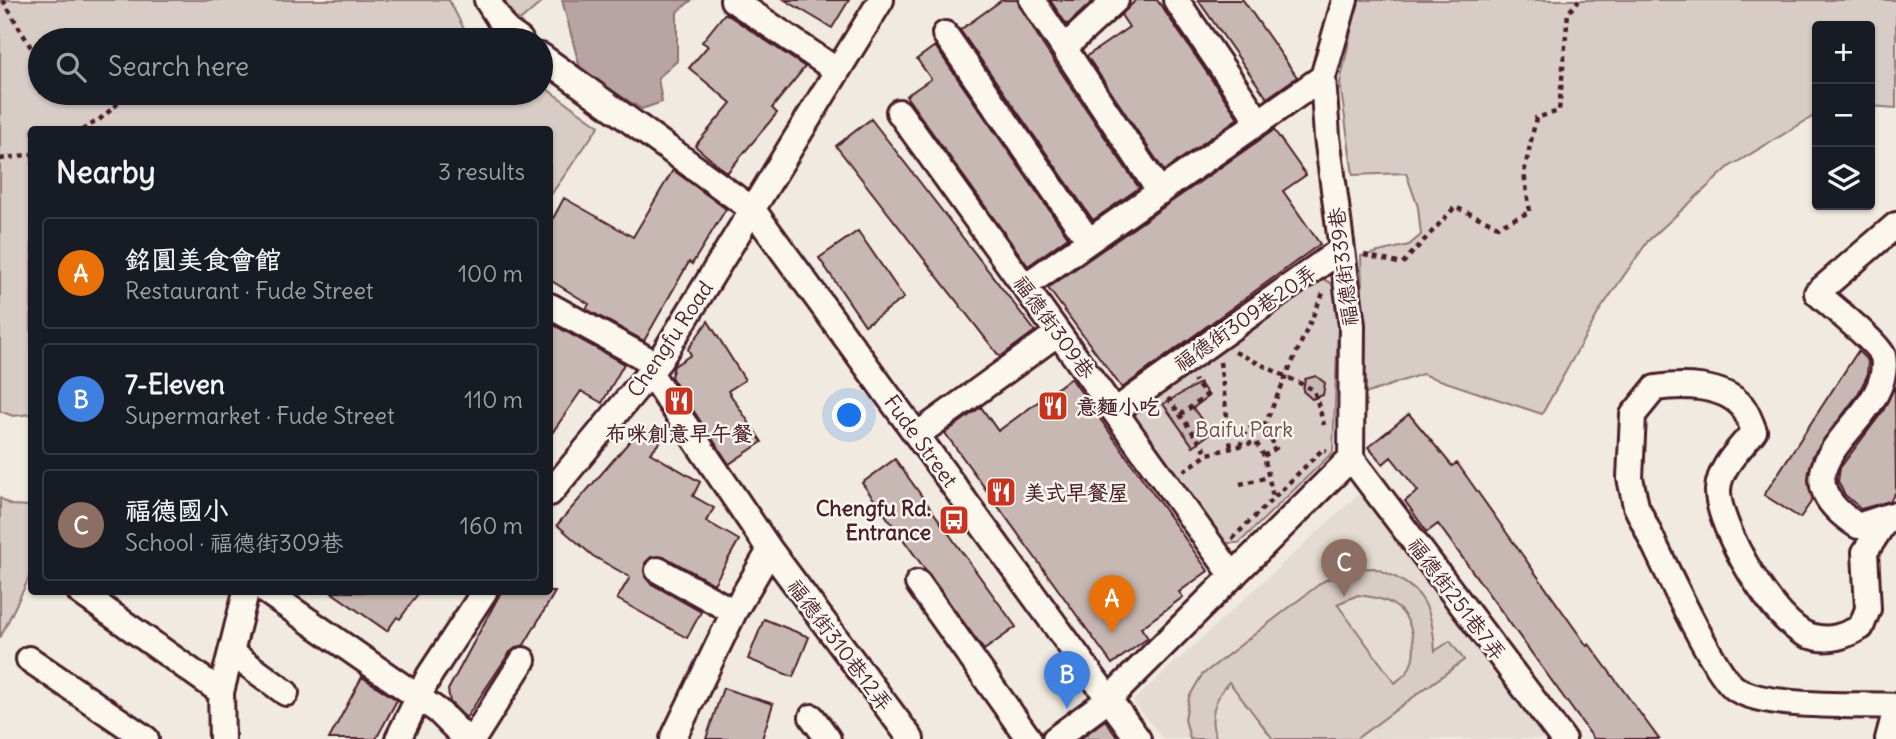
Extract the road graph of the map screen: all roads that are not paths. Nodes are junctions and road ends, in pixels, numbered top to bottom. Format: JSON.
{"nodes":[{"id":1,"x":487,"y":0,"type":"edge"},
{"id":2,"x":733,"y":0,"type":"edge"},
{"id":3,"x":881,"y":0,"type":"edge"},
{"id":4,"x":1032,"y":0,"type":"edge"},
{"id":5,"x":1116,"y":0,"type":"edge"},
{"id":6,"x":1176,"y":0,"type":"edge"},
{"id":7,"x":1345,"y":0,"type":"edge"},
{"id":8,"x":505,"y":28,"type":"edge"},
{"id":9,"x":945,"y":34,"type":"dead end"},
{"id":10,"x":1064,"y":48,"type":"junction"},
{"id":11,"x":553,"y":65,"type":"edge"},
{"id":12,"x":836,"y":70,"type":"junction"},
{"id":13,"x":1323,"y":77,"type":"junction"},
{"id":14,"x":899,"y":112,"type":"dead end"},
{"id":15,"x":1259,"y":122,"type":"junction"},
{"id":16,"x":1160,"y":192,"type":"junction"},
{"id":17,"x":753,"y":210,"type":"junction"},
{"id":18,"x":1896,"y":225,"type":"edge"},
{"id":19,"x":1088,"y":241,"type":"junction"},
{"id":20,"x":1342,"y":250,"type":"junction"},
{"id":21,"x":1025,"y":286,"type":"junction"},
{"id":22,"x":553,"y":308,"type":"edge"},
{"id":23,"x":1058,"y":333,"type":"junction"},
{"id":24,"x":653,"y":369,"type":"junction"},
{"id":25,"x":1115,"y":411,"type":"junction"},
{"id":26,"x":917,"y":435,"type":"junction"},
{"id":27,"x":1351,"y":458,"type":"junction"},
{"id":28,"x":553,"y":489,"type":"edge"},
{"id":29,"x":1892,"y":515,"type":"edge"},
{"id":30,"x":770,"y":551,"type":"junction"},
{"id":31,"x":658,"y":570,"type":"dead end"},
{"id":32,"x":1233,"y":576,"type":"junction"},
{"id":33,"x":918,"y":583,"type":"dead end"},
{"id":34,"x":84,"y":595,"type":"edge"},
{"id":35,"x":245,"y":595,"type":"edge"},
{"id":36,"x":271,"y":595,"type":"edge"},
{"id":37,"x":482,"y":595,"type":"edge"},
{"id":38,"x":734,"y":612,"type":"junction"},
{"id":39,"x":232,"y":653,"type":"junction"},
{"id":40,"x":29,"y":659,"type":"dead end"},
{"id":41,"x":523,"y":660,"type":"dead end"},
{"id":42,"x":221,"y":692,"type":"junction"},
{"id":43,"x":286,"y":694,"type":"dead end"},
{"id":44,"x":419,"y":698,"type":"junction"},
{"id":45,"x":1108,"y":699,"type":"junction"},
{"id":46,"x":1896,"y":707,"type":"edge"},
{"id":47,"x":812,"y":717,"type":"dead end"},
{"id":48,"x":146,"y":739,"type":"edge"},
{"id":49,"x":222,"y":739,"type":"edge"},
{"id":50,"x":398,"y":739,"type":"edge"},
{"id":51,"x":466,"y":739,"type":"edge"},
{"id":52,"x":473,"y":739,"type":"edge"},
{"id":53,"x":673,"y":739,"type":"edge"},
{"id":54,"x":828,"y":739,"type":"edge"},
{"id":55,"x":911,"y":739,"type":"edge"},
{"id":56,"x":1029,"y":739,"type":"edge"},
{"id":57,"x":1055,"y":739,"type":"edge"},
{"id":58,"x":1138,"y":739,"type":"edge"},
{"id":59,"x":1563,"y":739,"type":"edge"},
{"id":60,"x":1888,"y":739,"type":"edge"}],
"edges":[{"from":1,"to":8,"type":"street"},
{"from":2,"to":12,"type":"street"},
{"from":3,"to":12,"type":"street","name":"Chengfu Road"},
{"from":4,"to":10,"type":"street"},
{"from":5,"to":10,"type":"street"},
{"from":6,"to":15,"type":"street"},
{"from":7,"to":13,"type":"street","name":"福德街339巷"},
{"from":9,"to":19,"type":"street"},
{"from":10,"to":16,"type":"street"},
{"from":11,"to":17,"type":"street","name":"Fude Street"},
{"from":12,"to":17,"type":"street","name":"Chengfu Road"},
{"from":13,"to":15,"type":"street"},
{"from":13,"to":20,"type":"street","name":"福德街339巷"},
{"from":14,"to":21,"type":"street","name":"福德街309巷"},
{"from":15,"to":16,"type":"street"},
{"from":16,"to":19,"type":"street"},
{"from":17,"to":24,"type":"street","name":"Chengfu Road"},
{"from":17,"to":26,"type":"street","name":"Fude Street"},
{"from":18,"to":29,"type":"street"},
{"from":19,"to":21,"type":"street"},
{"from":20,"to":25,"type":"street","name":"福德街309巷20弄"},
{"from":20,"to":27,"type":"street","name":"福德街339巷"},
{"from":21,"to":23,"type":"street","name":"福德街309巷"},
{"from":22,"to":24,"type":"street"},
{"from":23,"to":25,"type":"street","name":"福德街309巷"},
{"from":23,"to":26,"type":"street"},
{"from":24,"to":28,"type":"street","name":"Chengfu Road"},
{"from":24,"to":30,"type":"street","name":"福德街310巷12弄"},
{"from":25,"to":32,"type":"street","name":"福德街309巷"},
{"from":26,"to":45,"type":"street","name":"Fude Street"},
{"from":27,"to":32,"type":"street"},
{"from":27,"to":59,"type":"street","name":"福德街251巷7弄"},
{"from":29,"to":46,"type":"street"},
{"from":30,"to":38,"type":"street"},
{"from":30,"to":55,"type":"street","name":"福德街310巷12弄"},
{"from":31,"to":38,"type":"street"},
{"from":32,"to":45,"type":"street"},
{"from":33,"to":56,"type":"street"},
{"from":34,"to":42,"type":"street"},
{"from":35,"to":39,"type":"street"},
{"from":36,"to":44,"type":"street"},
{"from":37,"to":44,"type":"street"},
{"from":38,"to":53,"type":"street"},
{"from":39,"to":42,"type":"street"},
{"from":39,"to":43,"type":"street"},
{"from":40,"to":48,"type":"street"},
{"from":41,"to":52,"type":"street"},
{"from":42,"to":49,"type":"street"},
{"from":44,"to":50,"type":"street"},
{"from":44,"to":51,"type":"street"},
{"from":45,"to":57,"type":"street"},
{"from":45,"to":58,"type":"street","name":"Fude Street"},
{"from":46,"to":60,"type":"street"},
{"from":47,"to":54,"type":"street"}]}
